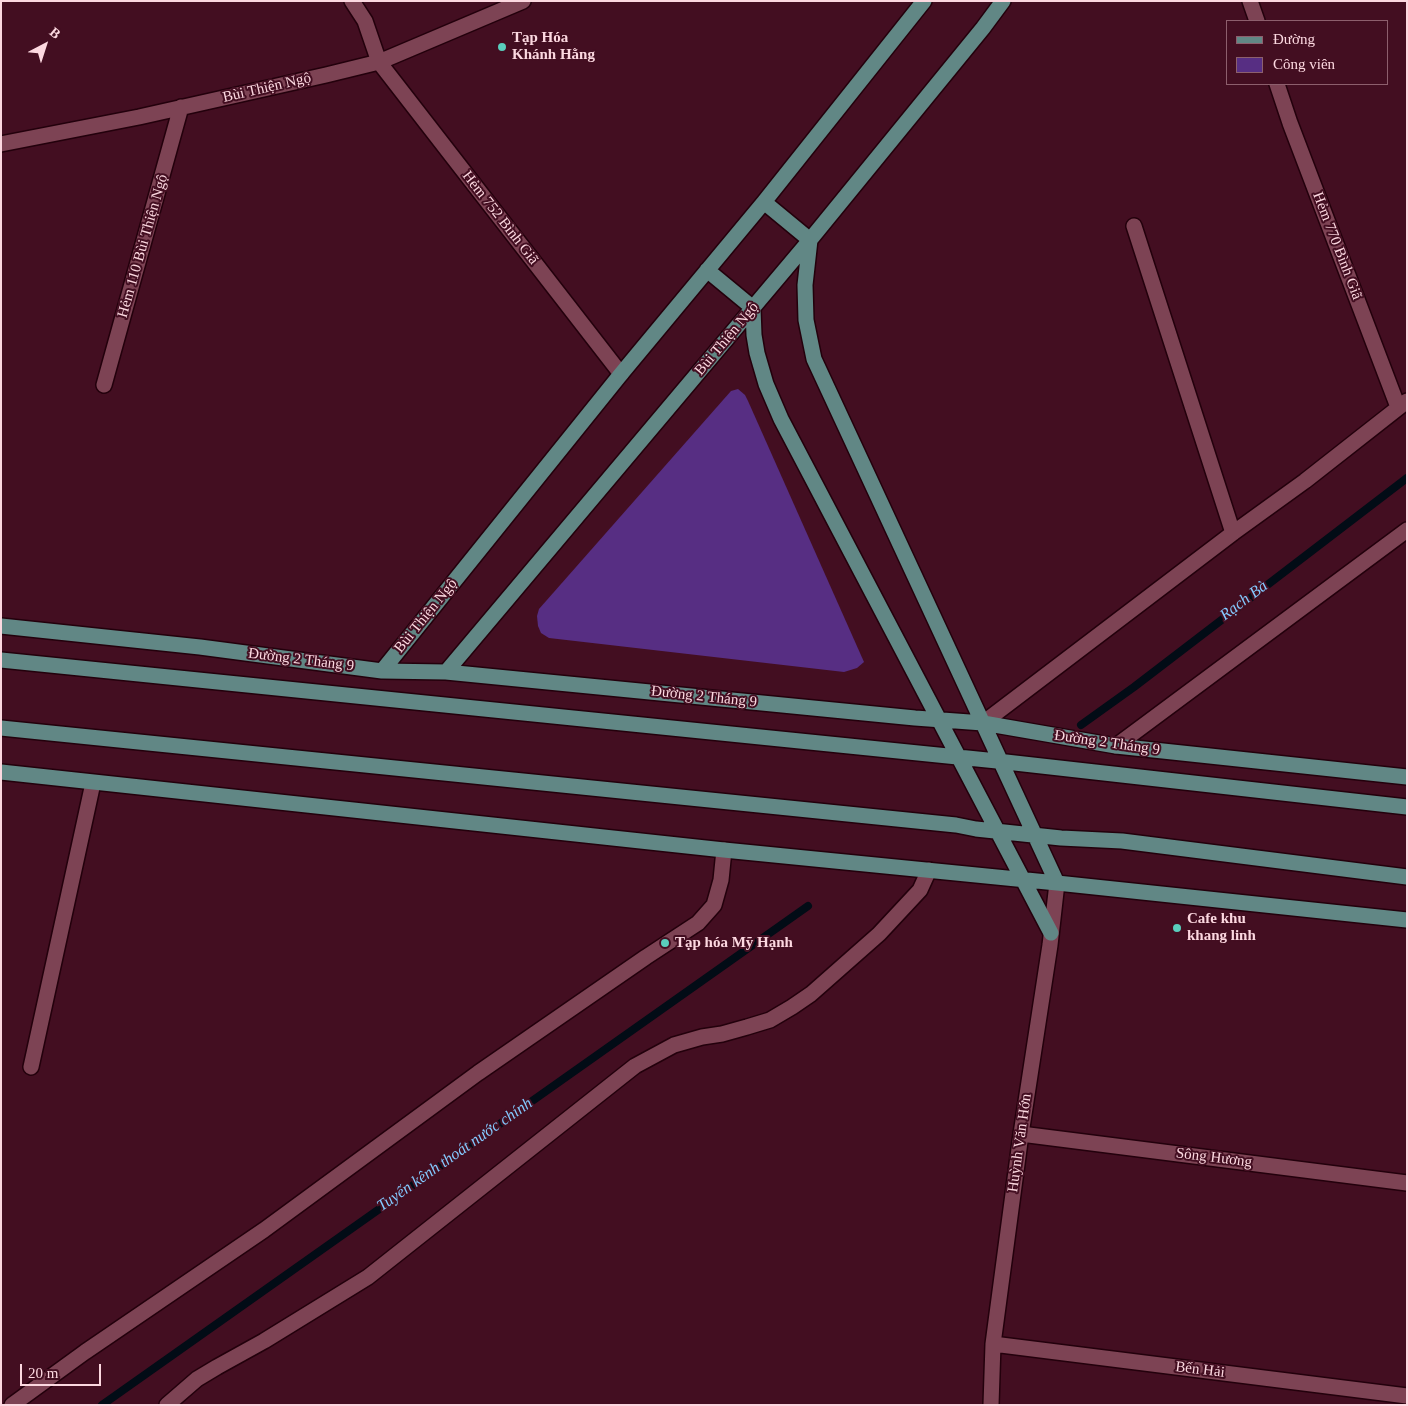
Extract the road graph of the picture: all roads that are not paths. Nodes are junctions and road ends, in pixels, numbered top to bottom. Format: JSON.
{"nodes":[{"id":1,"x":352,"y":1,"type":"edge"},
{"id":2,"x":523,"y":1,"type":"edge"},
{"id":3,"x":924,"y":1,"type":"edge"},
{"id":4,"x":1003,"y":1,"type":"edge"},
{"id":5,"x":1250,"y":1,"type":"edge"},
{"id":6,"x":1256,"y":20,"type":"edge"},
{"id":7,"x":379,"y":62,"type":"junction"},
{"id":8,"x":1277,"y":85,"type":"edge"},
{"id":9,"x":181,"y":107,"type":"junction"},
{"id":10,"x":1,"y":144,"type":"edge"},
{"id":11,"x":764,"y":202,"type":"junction"},
{"id":12,"x":1134,"y":226,"type":"dead end"},
{"id":13,"x":810,"y":240,"type":"junction"},
{"id":14,"x":708,"y":270,"type":"junction"},
{"id":15,"x":753,"y":308,"type":"junction"},
{"id":16,"x":621,"y":374,"type":"junction"},
{"id":17,"x":104,"y":386,"type":"dead end"},
{"id":18,"x":1403,"y":404,"type":"edge"},
{"id":19,"x":1407,"y":530,"type":"edge"},
{"id":20,"x":1233,"y":533,"type":"junction"},
{"id":21,"x":1,"y":626,"type":"edge"},
{"id":22,"x":1,"y":660,"type":"edge"},
{"id":23,"x":382,"y":671,"type":"junction"},
{"id":24,"x":446,"y":672,"type":"junction"},
{"id":25,"x":940,"y":720,"type":"junction"},
{"id":26,"x":983,"y":723,"type":"junction"},
{"id":27,"x":1,"y":728,"type":"edge"},
{"id":28,"x":1116,"y":746,"type":"junction"},
{"id":29,"x":959,"y":757,"type":"junction"},
{"id":30,"x":1001,"y":762,"type":"junction"},
{"id":31,"x":1,"y":772,"type":"edge"},
{"id":32,"x":1407,"y":777,"type":"edge"},
{"id":33,"x":93,"y":783,"type":"junction"},
{"id":34,"x":1407,"y":807,"type":"edge"},
{"id":35,"x":998,"y":831,"type":"junction"},
{"id":36,"x":1035,"y":835,"type":"junction"},
{"id":37,"x":724,"y":850,"type":"junction"},
{"id":38,"x":929,"y":870,"type":"junction"},
{"id":39,"x":1407,"y":877,"type":"edge"},
{"id":40,"x":1023,"y":879,"type":"junction"},
{"id":41,"x":1057,"y":883,"type":"junction"},
{"id":42,"x":1407,"y":920,"type":"edge"},
{"id":43,"x":1051,"y":933,"type":"junction"},
{"id":44,"x":31,"y":1067,"type":"dead end"},
{"id":45,"x":1021,"y":1134,"type":"junction"},
{"id":46,"x":1407,"y":1183,"type":"edge"},
{"id":47,"x":993,"y":1344,"type":"junction"},
{"id":48,"x":1407,"y":1396,"type":"edge"},
{"id":49,"x":12,"y":1405,"type":"edge"},
{"id":50,"x":167,"y":1405,"type":"edge"},
{"id":51,"x":990,"y":1405,"type":"edge"}],
"edges":[{"from":1,"to":7,"type":"street"},
{"from":2,"to":7,"type":"street","name":"Bùi Thiện Ngộ"},
{"from":3,"to":11,"type":"main road","name":"Bùi Thiện Ngộ"},
{"from":4,"to":13,"type":"main road","name":"Bùi Thiện Ngộ"},
{"from":5,"to":6,"type":"street"},
{"from":7,"to":9,"type":"street","name":"Bùi Thiện Ngộ"},
{"from":7,"to":16,"type":"street","name":"Hẻm 752 Bình Giã"},
{"from":8,"to":18,"type":"street","name":"Hẻm 770 Bình Giã"},
{"from":9,"to":10,"type":"street","name":"Bùi Thiện Ngộ"},
{"from":9,"to":17,"type":"street","name":"Hẻm 110 Bùi Thiện Ngộ"},
{"from":11,"to":13,"type":"main road"},
{"from":11,"to":14,"type":"main road","name":"Bùi Thiện Ngộ"},
{"from":12,"to":20,"type":"street"},
{"from":13,"to":15,"type":"main road","name":"Bùi Thiện Ngộ"},
{"from":13,"to":26,"type":"main road"},
{"from":14,"to":15,"type":"main road"},
{"from":14,"to":16,"type":"main road","name":"Bùi Thiện Ngộ"},
{"from":15,"to":24,"type":"main road","name":"Bùi Thiện Ngộ"},
{"from":15,"to":25,"type":"main road"},
{"from":16,"to":23,"type":"main road","name":"Bùi Thiện Ngộ"},
{"from":18,"to":20,"type":"street"},
{"from":19,"to":28,"type":"street"},
{"from":20,"to":26,"type":"street"},
{"from":21,"to":23,"type":"main road","name":"Đường 2 Tháng 9"},
{"from":22,"to":29,"type":"main road","name":"Đường 2 Tháng 9"},
{"from":23,"to":24,"type":"main road","name":"Đường 2 Tháng 9"},
{"from":24,"to":25,"type":"main road","name":"Đường 2 Tháng 9"},
{"from":25,"to":26,"type":"main road","name":"Đường 2 Tháng 9"},
{"from":25,"to":29,"type":"main road"},
{"from":26,"to":28,"type":"main road","name":"Đường 2 Tháng 9"},
{"from":26,"to":30,"type":"main road"},
{"from":27,"to":35,"type":"main road"},
{"from":28,"to":32,"type":"main road","name":"Đường 2 Tháng 9"},
{"from":29,"to":30,"type":"main road","name":"Đường 2 Tháng 9"},
{"from":29,"to":35,"type":"main road"},
{"from":30,"to":34,"type":"main road","name":"Đường 2 Tháng 9"},
{"from":30,"to":36,"type":"main road"},
{"from":31,"to":33,"type":"main road"},
{"from":33,"to":37,"type":"main road"},
{"from":33,"to":44,"type":"street"},
{"from":35,"to":36,"type":"main road"},
{"from":35,"to":40,"type":"main road"},
{"from":36,"to":39,"type":"main road"},
{"from":36,"to":41,"type":"main road"},
{"from":37,"to":38,"type":"main road"},
{"from":37,"to":49,"type":"street"},
{"from":38,"to":40,"type":"main road"},
{"from":38,"to":50,"type":"street"},
{"from":40,"to":41,"type":"main road"},
{"from":40,"to":43,"type":"main road"},
{"from":41,"to":42,"type":"main road"},
{"from":41,"to":43,"type":"street","name":"Huỳnh Văn Hớn"},
{"from":43,"to":45,"type":"street","name":"Huỳnh Văn Hớn"},
{"from":45,"to":46,"type":"street","name":"Sông Hương"},
{"from":45,"to":47,"type":"street","name":"Huỳnh Văn Hớn"},
{"from":47,"to":48,"type":"street","name":"Bến Hải"},
{"from":47,"to":51,"type":"street","name":"Huỳnh Văn Hớn"}]}
